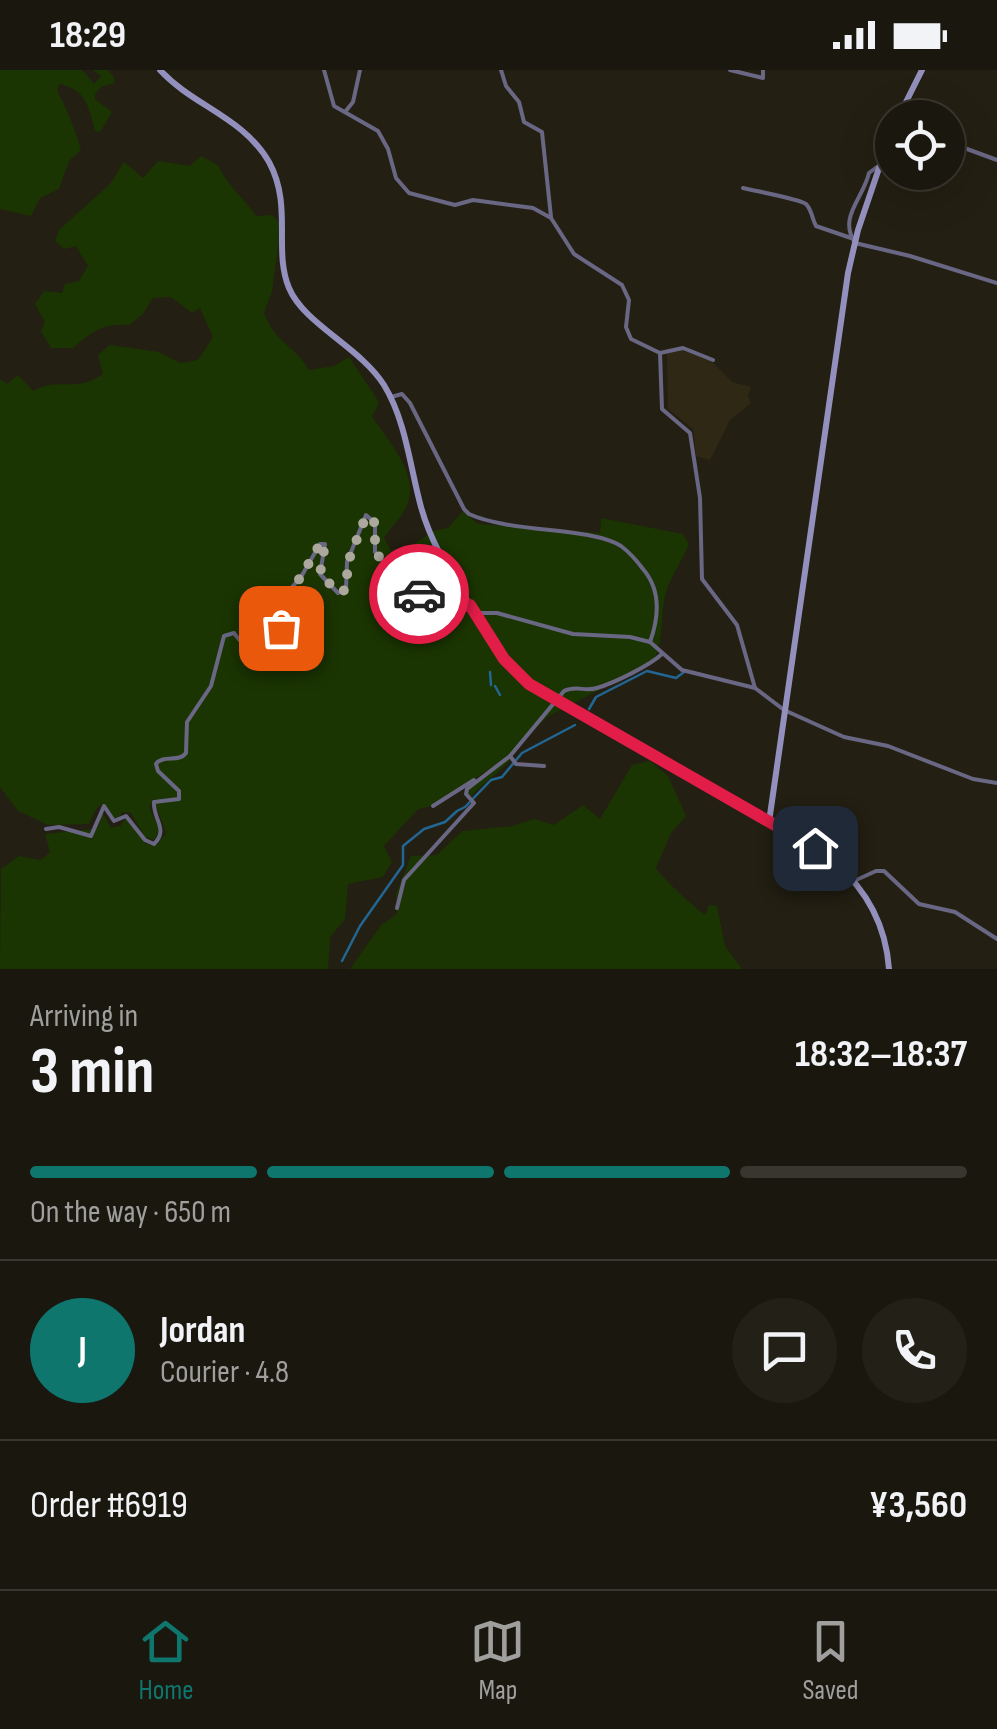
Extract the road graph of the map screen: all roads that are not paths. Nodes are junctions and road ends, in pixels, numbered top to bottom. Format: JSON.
{"nodes":[{"id":1,"x":324,"y":70,"type":"edge"},
{"id":2,"x":360,"y":70,"type":"edge"},
{"id":3,"x":500,"y":70,"type":"edge"},
{"id":4,"x":730,"y":70,"type":"edge"},
{"id":5,"x":763,"y":70,"type":"edge"},
{"id":6,"x":922,"y":70,"type":"edge"},
{"id":7,"x":164,"y":72,"type":"edge"},
{"id":8,"x":907,"y":100,"type":"edge"},
{"id":9,"x":344,"y":113,"type":"junction"},
{"id":10,"x":965,"y":148,"type":"edge"},
{"id":11,"x":997,"y":160,"type":"edge"},
{"id":12,"x":875,"y":180,"type":"edge"},
{"id":13,"x":743,"y":188,"type":"dead end"},
{"id":14,"x":551,"y":218,"type":"junction"},
{"id":15,"x":853,"y":241,"type":"junction"},
{"id":16,"x":997,"y":283,"type":"edge"},
{"id":17,"x":660,"y":353,"type":"junction"},
{"id":18,"x":713,"y":360,"type":"dead end"},
{"id":19,"x":390,"y":397,"type":"junction"},
{"id":20,"x":470,"y":605,"type":"junction"},
{"id":21,"x":475,"y":614,"type":"junction"},
{"id":22,"x":650,"y":642,"type":"junction"},
{"id":23,"x":662,"y":654,"type":"junction"},
{"id":24,"x":755,"y":688,"type":"junction"},
{"id":25,"x":558,"y":702,"type":"junction"},
{"id":26,"x":784,"y":710,"type":"junction"},
{"id":27,"x":512,"y":760,"type":"junction"},
{"id":28,"x":544,"y":766,"type":"dead end"},
{"id":29,"x":482,"y":774,"type":"junction"},
{"id":30,"x":997,"y":784,"type":"edge"},
{"id":31,"x":434,"y":806,"type":"dead end"},
{"id":32,"x":769,"y":822,"type":"junction"},
{"id":33,"x":46,"y":829,"type":"dead end"},
{"id":34,"x":789,"y":879,"type":"dead end"},
{"id":35,"x":854,"y":881,"type":"junction"},
{"id":36,"x":397,"y":908,"type":"dead end"},
{"id":37,"x":997,"y":939,"type":"edge"},
{"id":38,"x":889,"y":969,"type":"edge"}],
"edges":[{"from":1,"to":9,"type":"street"},
{"from":2,"to":9,"type":"street"},
{"from":3,"to":14,"type":"street"},
{"from":4,"to":5,"type":"street"},
{"from":6,"to":8,"type":"street"},
{"from":7,"to":19,"type":"street"},
{"from":9,"to":14,"type":"street"},
{"from":10,"to":11,"type":"street"},
{"from":12,"to":15,"type":"street"},
{"from":13,"to":15,"type":"street"},
{"from":14,"to":17,"type":"street"},
{"from":15,"to":16,"type":"street"},
{"from":15,"to":26,"type":"street"},
{"from":17,"to":18,"type":"street"},
{"from":17,"to":24,"type":"street"},
{"from":19,"to":20,"type":"street"},
{"from":19,"to":22,"type":"street"},
{"from":20,"to":21,"type":"street"},
{"from":20,"to":33,"type":"street"},
{"from":21,"to":22,"type":"street"},
{"from":21,"to":25,"type":"street"},
{"from":22,"to":23,"type":"street"},
{"from":23,"to":24,"type":"street"},
{"from":23,"to":25,"type":"street"},
{"from":24,"to":26,"type":"street"},
{"from":25,"to":27,"type":"street"},
{"from":25,"to":32,"type":"street"},
{"from":26,"to":30,"type":"street"},
{"from":26,"to":32,"type":"street"},
{"from":27,"to":28,"type":"street"},
{"from":27,"to":29,"type":"street"},
{"from":29,"to":31,"type":"street"},
{"from":29,"to":36,"type":"street"},
{"from":32,"to":35,"type":"street"},
{"from":34,"to":35,"type":"street"},
{"from":35,"to":37,"type":"street"},
{"from":35,"to":38,"type":"street"}]}
